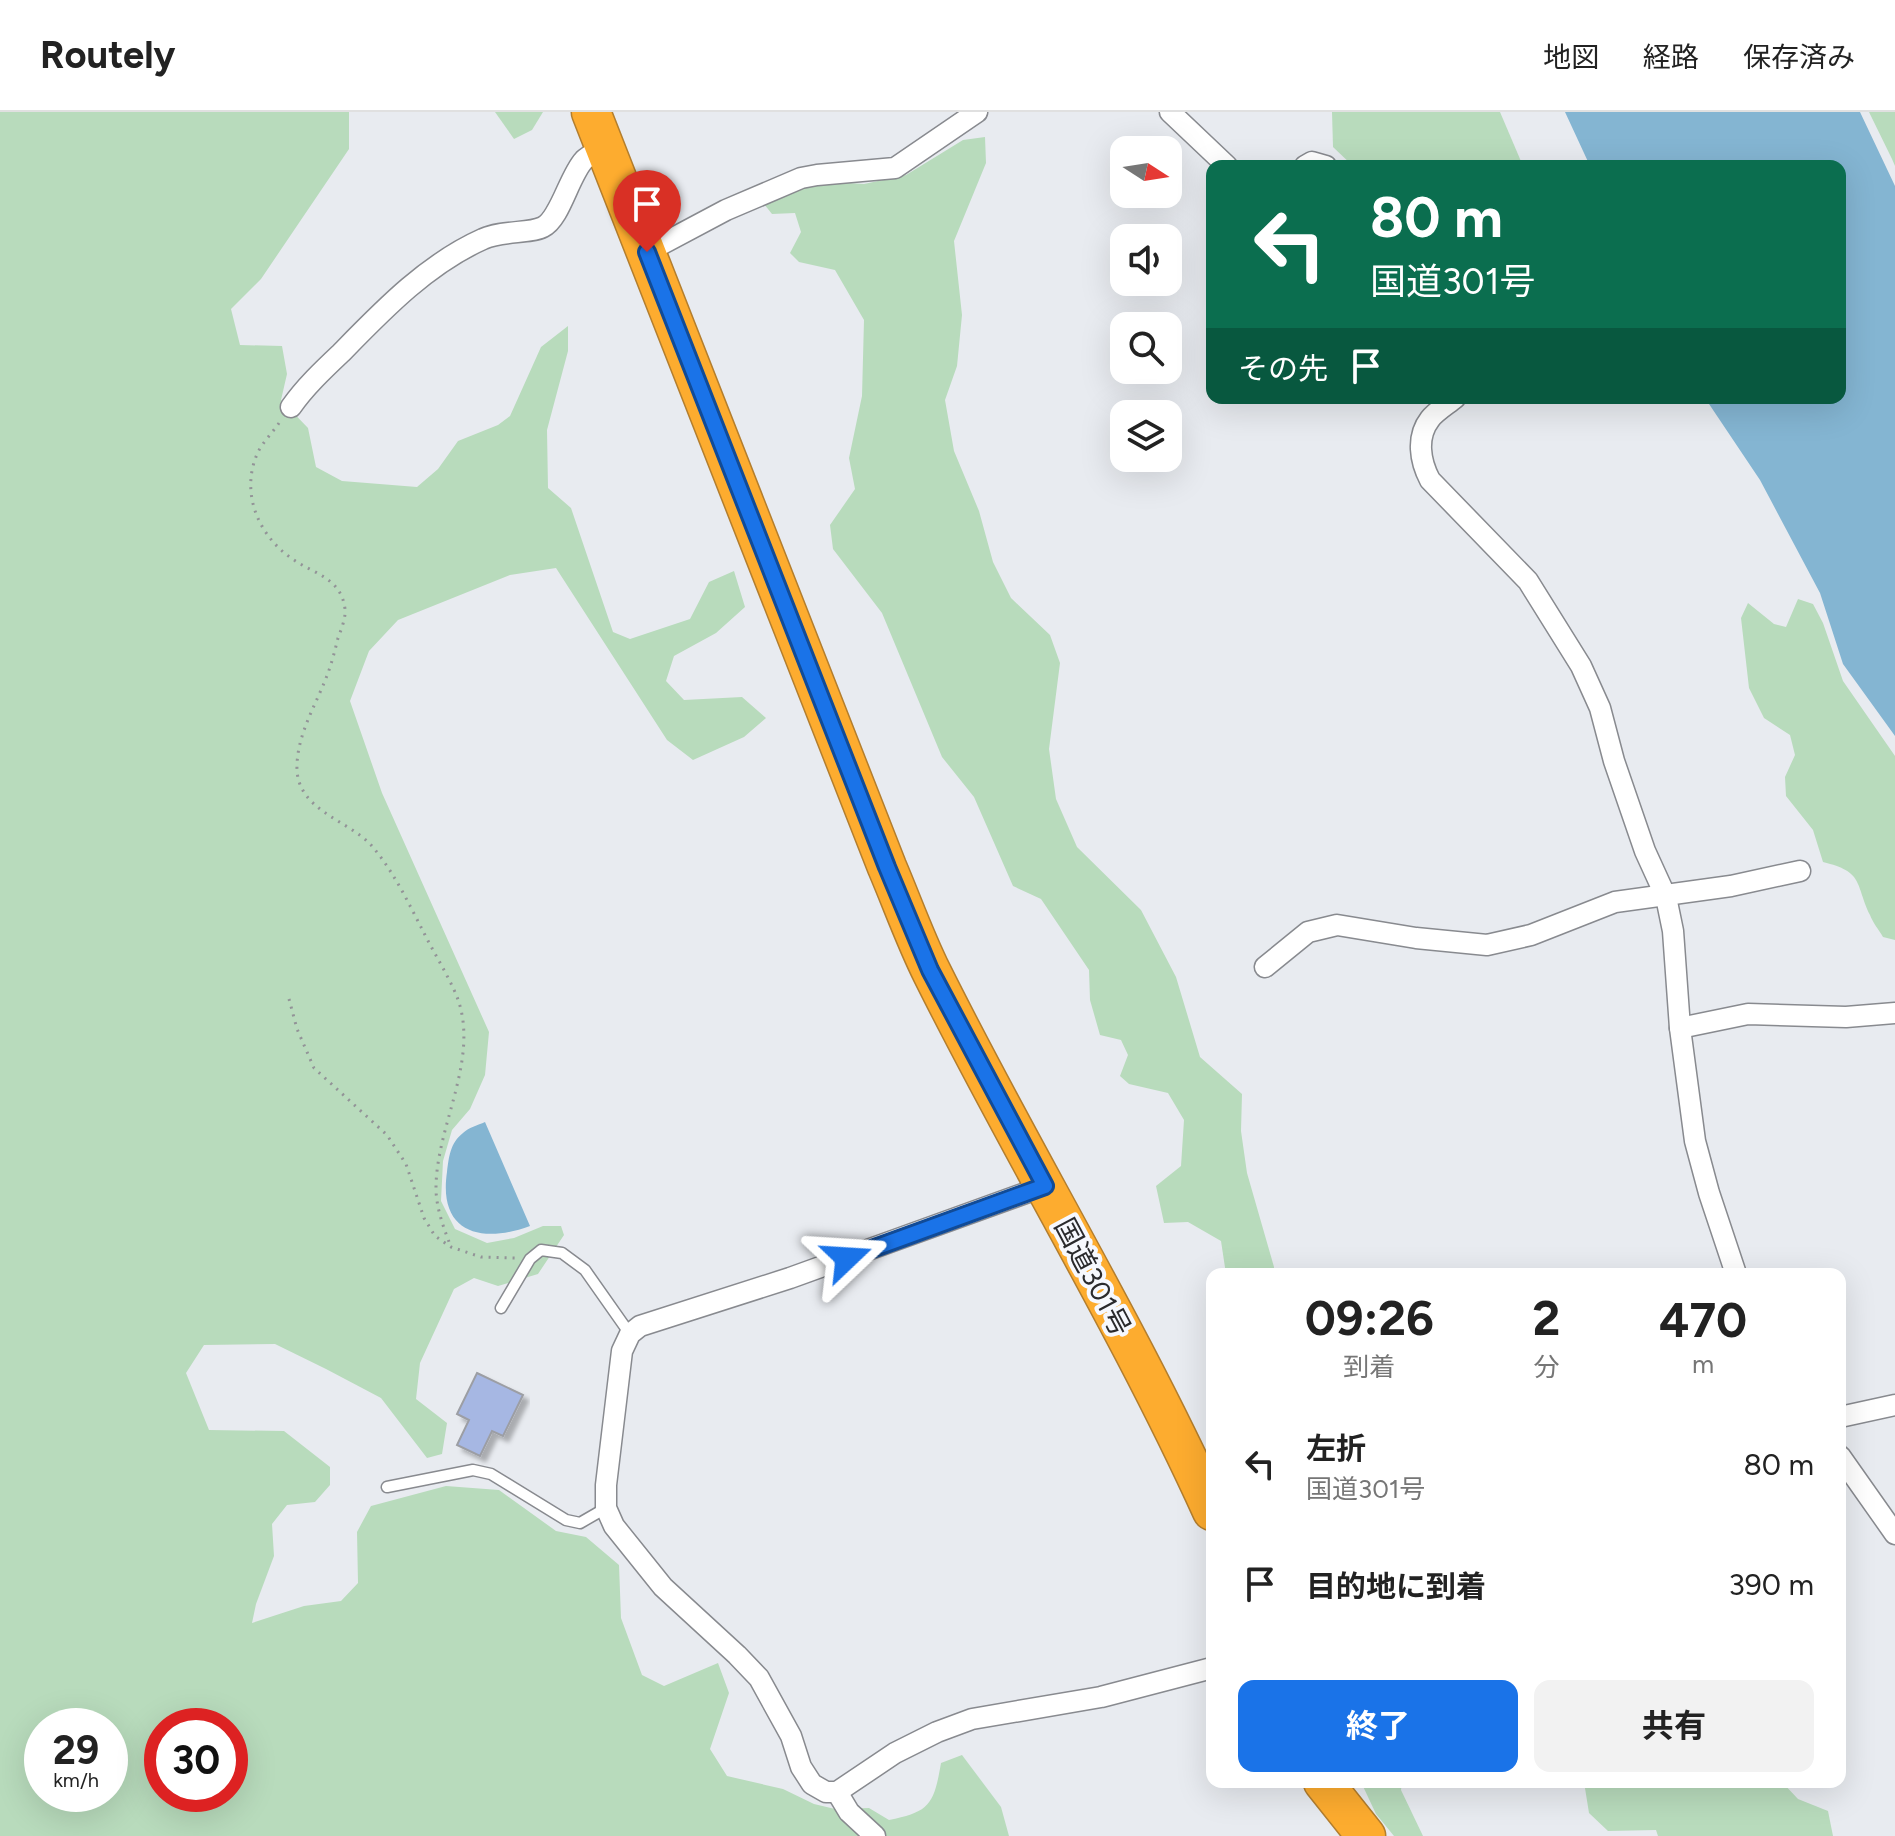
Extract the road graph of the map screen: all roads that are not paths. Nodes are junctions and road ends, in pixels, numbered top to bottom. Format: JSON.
{"nodes":[{"id":1,"x":591,"y":112,"type":"edge"},
{"id":2,"x":977,"y":112,"type":"edge"},
{"id":3,"x":1170,"y":112,"type":"edge"},
{"id":4,"x":604,"y":147,"type":"junction"},
{"id":5,"x":1221,"y":160,"type":"edge"},
{"id":6,"x":647,"y":252,"type":"junction"},
{"id":7,"x":1448,"y":404,"type":"edge"},
{"id":8,"x":291,"y":407,"type":"road end"},
{"id":9,"x":1800,"y":871,"type":"dead end"},
{"id":10,"x":1666,"y":897,"type":"junction"},
{"id":11,"x":1265,"y":967,"type":"dead end"},
{"id":12,"x":1895,"y":1013,"type":"edge"},
{"id":13,"x":1680,"y":1028,"type":"junction"},
{"id":14,"x":1045,"y":1186,"type":"junction"},
{"id":15,"x":1734,"y":1268,"type":"edge"},
{"id":16,"x":501,"y":1308,"type":"dead end"},
{"id":17,"x":630,"y":1334,"type":"junction"},
{"id":18,"x":1895,"y":1405,"type":"edge"},
{"id":19,"x":1846,"y":1416,"type":"edge"},
{"id":20,"x":1846,"y":1465,"type":"edge"},
{"id":21,"x":387,"y":1487,"type":"dead end"},
{"id":22,"x":1206,"y":1498,"type":"edge"},
{"id":23,"x":606,"y":1508,"type":"junction"},
{"id":24,"x":1895,"y":1534,"type":"edge"},
{"id":25,"x":1206,"y":1670,"type":"edge"},
{"id":26,"x":1328,"y":1788,"type":"edge"},
{"id":27,"x":837,"y":1792,"type":"junction"},
{"id":28,"x":875,"y":1836,"type":"edge"},
{"id":29,"x":1366,"y":1836,"type":"edge"}],
"edges":[{"from":1,"to":4,"type":"highway","name":"国道301号"},
{"from":2,"to":6,"type":"street"},
{"from":3,"to":5,"type":"street"},
{"from":4,"to":6,"type":"highway","name":"国道301号"},
{"from":4,"to":8,"type":"street"},
{"from":6,"to":14,"type":"highway","name":"国道301号"},
{"from":7,"to":10,"type":"street"},
{"from":9,"to":10,"type":"street"},
{"from":10,"to":11,"type":"street"},
{"from":10,"to":13,"type":"street"},
{"from":12,"to":13,"type":"street"},
{"from":13,"to":15,"type":"street"},
{"from":14,"to":17,"type":"street"},
{"from":14,"to":22,"type":"highway","name":"国道301号"},
{"from":16,"to":17,"type":"lane"},
{"from":17,"to":23,"type":"street"},
{"from":18,"to":19,"type":"street"},
{"from":20,"to":24,"type":"street"},
{"from":21,"to":23,"type":"lane"},
{"from":23,"to":27,"type":"street"},
{"from":25,"to":27,"type":"street"},
{"from":26,"to":29,"type":"highway"},
{"from":27,"to":28,"type":"street"}]}
